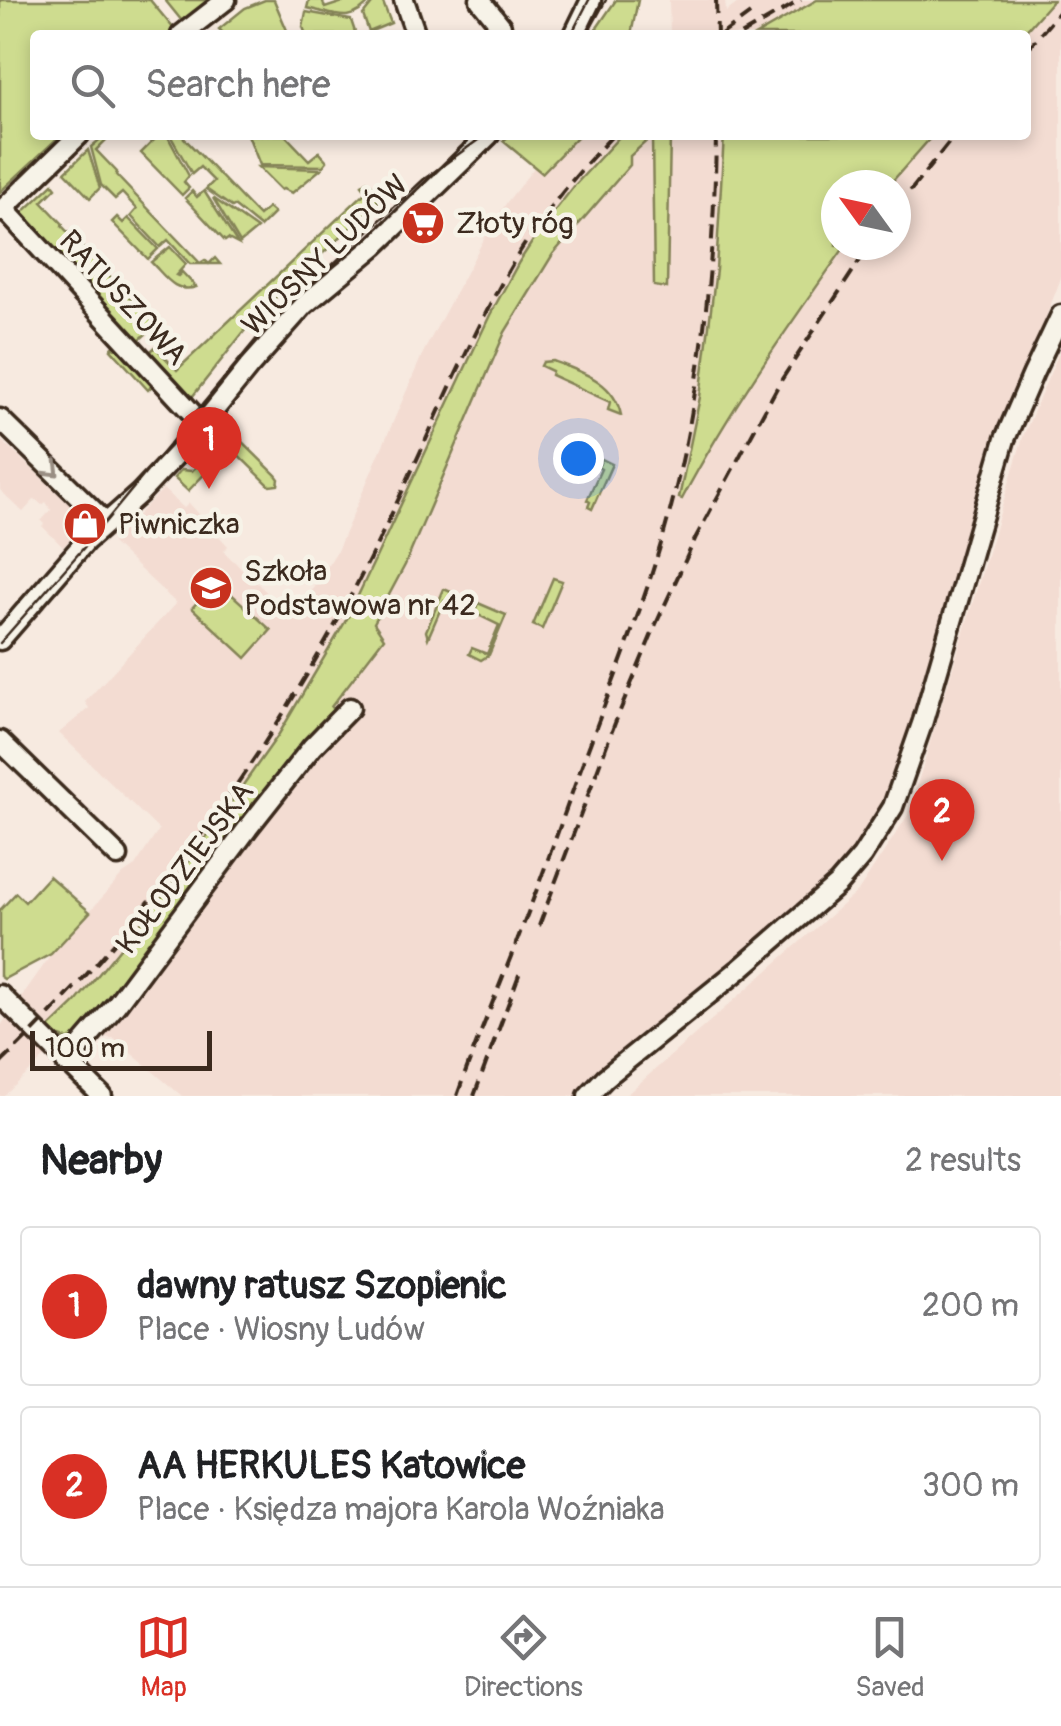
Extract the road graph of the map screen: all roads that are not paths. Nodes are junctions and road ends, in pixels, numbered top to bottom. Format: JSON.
{"nodes":[{"id":1,"x":226,"y":0,"type":"edge"},
{"id":2,"x":404,"y":0,"type":"edge"},
{"id":3,"x":480,"y":0,"type":"edge"},
{"id":4,"x":592,"y":0,"type":"edge"},
{"id":5,"x":501,"y":26,"type":"dead end"},
{"id":6,"x":187,"y":30,"type":"edge"},
{"id":7,"x":414,"y":30,"type":"edge"},
{"id":8,"x":577,"y":30,"type":"edge"},
{"id":9,"x":73,"y":140,"type":"edge"},
{"id":10,"x":484,"y":140,"type":"edge"},
{"id":11,"x":2,"y":210,"type":"edge"},
{"id":12,"x":1061,"y":315,"type":"edge"},
{"id":13,"x":0,"y":418,"type":"edge"},
{"id":14,"x":203,"y":425,"type":"junction"},
{"id":15,"x":106,"y":522,"type":"junction"},
{"id":16,"x":0,"y":640,"type":"edge"},
{"id":17,"x":350,"y":708,"type":"dead end"},
{"id":18,"x":0,"y":741,"type":"edge"},
{"id":19,"x":118,"y":856,"type":"dead end"},
{"id":20,"x":3,"y":1004,"type":"edge"},
{"id":21,"x":66,"y":1062,"type":"junction"},
{"id":22,"x":102,"y":1096,"type":"edge"},
{"id":23,"x":588,"y":1096,"type":"edge"}],
"edges":[{"from":1,"to":6,"type":"street"},
{"from":2,"to":7,"type":"street"},
{"from":3,"to":5,"type":"street"},
{"from":4,"to":8,"type":"street"},
{"from":9,"to":11,"type":"street"},
{"from":10,"to":14,"type":"street","name":"WIOSNY LUDÓW"},
{"from":11,"to":14,"type":"street","name":"RATUSZOWA"},
{"from":12,"to":23,"type":"street"},
{"from":13,"to":15,"type":"street","one_way":true},
{"from":14,"to":15,"type":"street","name":"WIOSNY LUDÓW"},
{"from":15,"to":16,"type":"street","name":"WIOSNY LUDÓW"},
{"from":17,"to":21,"type":"street","name":"KOŁODZIEJSKA"},
{"from":18,"to":19,"type":"street"},
{"from":20,"to":21,"type":"street"},
{"from":21,"to":22,"type":"street"}]}
